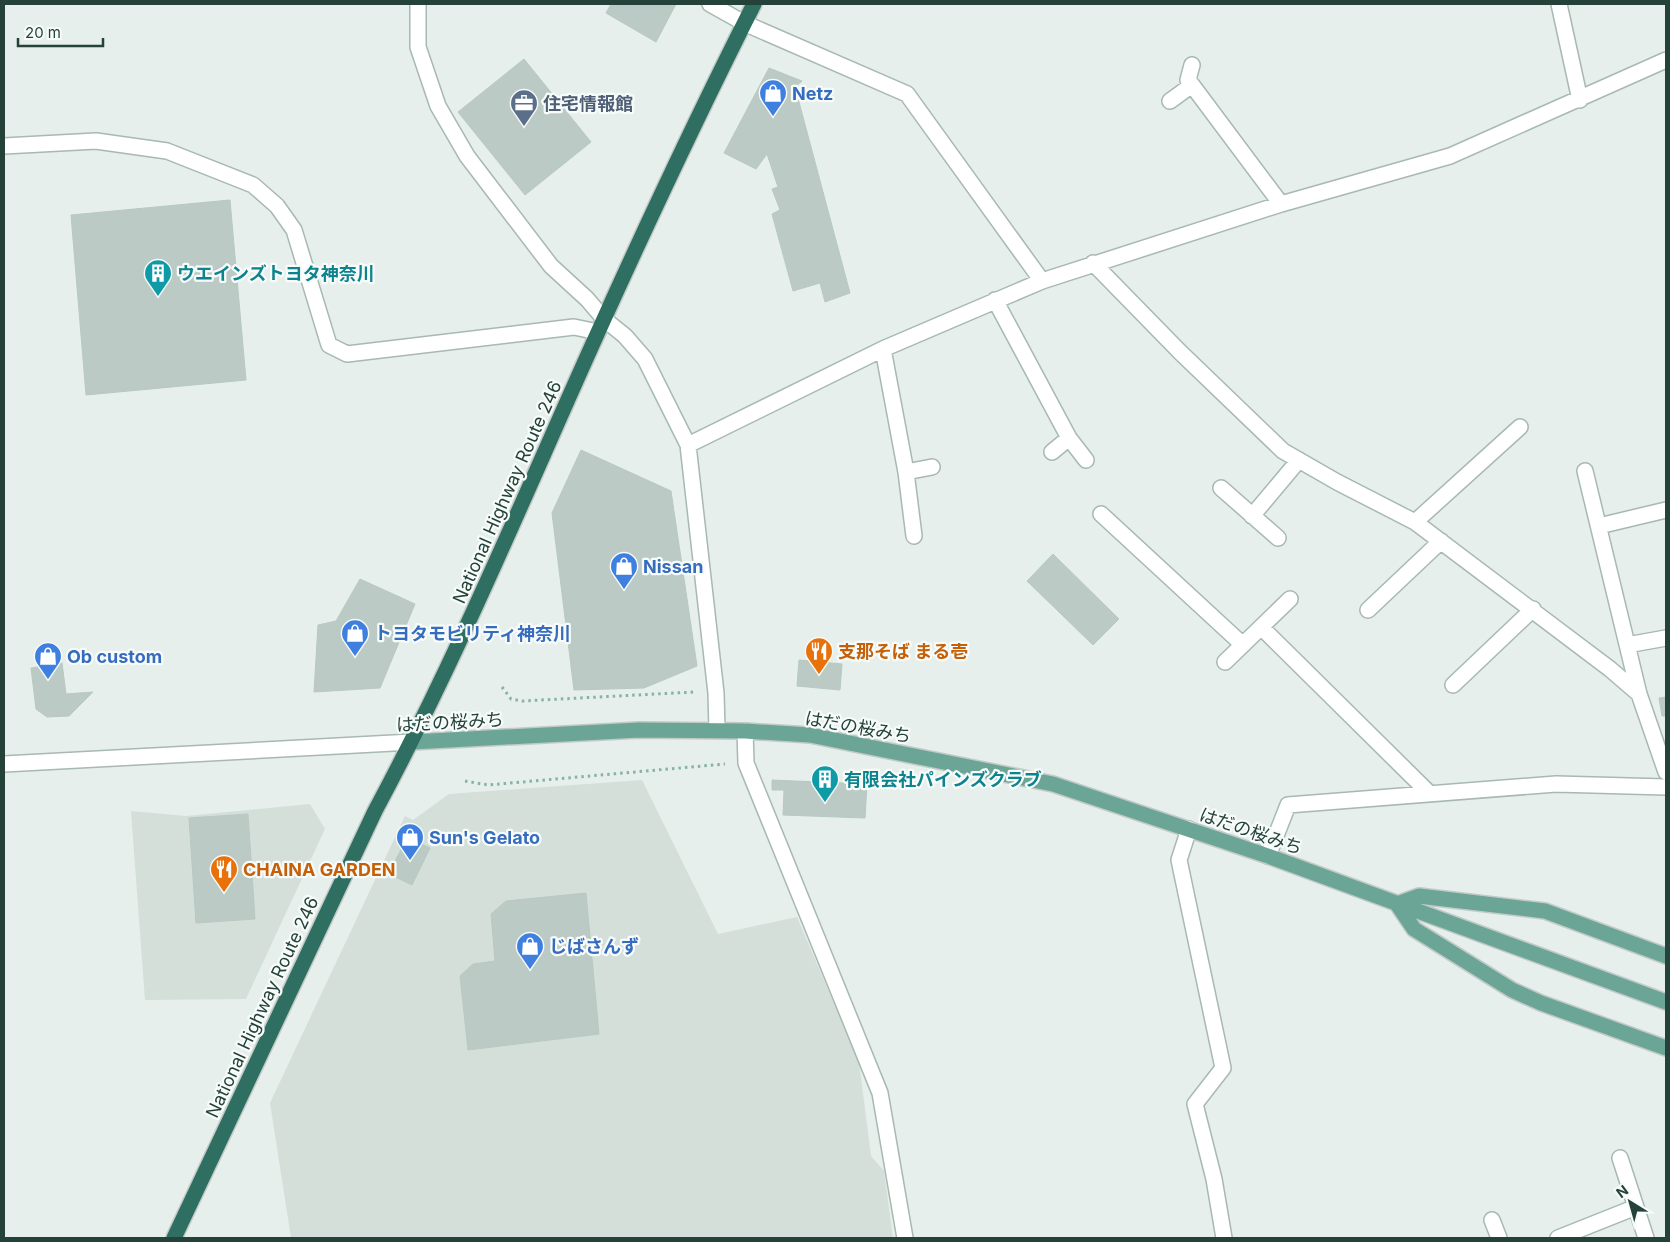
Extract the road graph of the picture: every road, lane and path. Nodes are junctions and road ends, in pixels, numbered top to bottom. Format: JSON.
{"nodes":[{"id":1,"x":418,"y":4,"type":"edge"},
{"id":2,"x":710,"y":4,"type":"edge"},
{"id":3,"x":754,"y":4,"type":"edge"},
{"id":4,"x":1559,"y":4,"type":"edge"},
{"id":5,"x":744,"y":23,"type":"junction"},
{"id":6,"x":1666,"y":60,"type":"edge"},
{"id":7,"x":1192,"y":65,"type":"dead end"},
{"id":8,"x":1192,"y":85,"type":"junction"},
{"id":9,"x":1580,"y":100,"type":"junction"},
{"id":10,"x":1170,"y":102,"type":"dead end"},
{"id":11,"x":4,"y":146,"type":"edge"},
{"id":12,"x":1281,"y":204,"type":"junction"},
{"id":13,"x":1093,"y":263,"type":"junction"},
{"id":14,"x":1042,"y":281,"type":"junction"},
{"id":15,"x":995,"y":300,"type":"junction"},
{"id":16,"x":601,"y":326,"type":"junction"},
{"id":17,"x":883,"y":349,"type":"junction"},
{"id":18,"x":1520,"y":427,"type":"dead end"},
{"id":19,"x":1069,"y":438,"type":"junction"},
{"id":20,"x":688,"y":445,"type":"junction"},
{"id":21,"x":1052,"y":452,"type":"dead end"},
{"id":22,"x":1086,"y":460,"type":"dead end"},
{"id":23,"x":1299,"y":460,"type":"junction"},
{"id":24,"x":932,"y":467,"type":"dead end"},
{"id":25,"x":1585,"y":470,"type":"dead end"},
{"id":26,"x":906,"y":472,"type":"junction"},
{"id":27,"x":1221,"y":488,"type":"dead end"},
{"id":28,"x":1666,"y":510,"type":"edge"},
{"id":29,"x":1101,"y":514,"type":"dead end"},
{"id":30,"x":1252,"y":516,"type":"junction"},
{"id":31,"x":1415,"y":522,"type":"junction"},
{"id":32,"x":1599,"y":526,"type":"junction"},
{"id":33,"x":914,"y":536,"type":"dead end"},
{"id":34,"x":1278,"y":538,"type":"dead end"},
{"id":35,"x":1441,"y":541,"type":"junction"},
{"id":36,"x":1290,"y":599,"type":"dead end"},
{"id":37,"x":1368,"y":610,"type":"dead end"},
{"id":38,"x":1532,"y":610,"type":"junction"},
{"id":39,"x":1261,"y":627,"type":"junction"},
{"id":40,"x":1666,"y":638,"type":"edge"},
{"id":41,"x":1243,"y":645,"type":"junction"},
{"id":42,"x":1627,"y":645,"type":"junction"},
{"id":43,"x":1225,"y":662,"type":"dead end"},
{"id":44,"x":1453,"y":684,"type":"dead end"},
{"id":45,"x":502,"y":687,"type":"dead end"},
{"id":46,"x":699,"y":692,"type":"dead end"},
{"id":47,"x":1639,"y":694,"type":"junction"},
{"id":48,"x":717,"y":730,"type":"junction"},
{"id":49,"x":745,"y":731,"type":"junction"},
{"id":50,"x":412,"y":742,"type":"junction"},
{"id":51,"x":731,"y":763,"type":"dead end"},
{"id":52,"x":4,"y":764,"type":"edge"},
{"id":53,"x":1666,"y":772,"type":"edge"},
{"id":54,"x":465,"y":781,"type":"dead end"},
{"id":55,"x":1666,"y":787,"type":"edge"},
{"id":56,"x":1428,"y":792,"type":"junction"},
{"id":57,"x":1189,"y":829,"type":"junction"},
{"id":58,"x":1268,"y":856,"type":"junction"},
{"id":59,"x":1398,"y":904,"type":"junction"},
{"id":60,"x":1666,"y":956,"type":"edge"},
{"id":61,"x":1666,"y":1002,"type":"edge"},
{"id":62,"x":1666,"y":1048,"type":"edge"},
{"id":63,"x":1620,"y":1158,"type":"dead end"},
{"id":64,"x":1636,"y":1207,"type":"junction"},
{"id":65,"x":1492,"y":1220,"type":"dead end"},
{"id":66,"x":174,"y":1238,"type":"edge"},
{"id":67,"x":905,"y":1238,"type":"edge"},
{"id":68,"x":1224,"y":1238,"type":"edge"},
{"id":69,"x":1499,"y":1238,"type":"edge"},
{"id":70,"x":1558,"y":1238,"type":"edge"},
{"id":71,"x":1646,"y":1238,"type":"edge"}],
"edges":[{"from":1,"to":16,"type":"street"},
{"from":2,"to":5,"type":"street"},
{"from":3,"to":5,"type":"highway","name":"National Highway Route 246"},
{"from":4,"to":9,"type":"street"},
{"from":5,"to":14,"type":"street"},
{"from":5,"to":16,"type":"highway","name":"National Highway Route 246"},
{"from":6,"to":9,"type":"street"},
{"from":7,"to":8,"type":"street"},
{"from":8,"to":10,"type":"street"},
{"from":8,"to":12,"type":"street"},
{"from":9,"to":12,"type":"street"},
{"from":11,"to":16,"type":"street"},
{"from":12,"to":13,"type":"street"},
{"from":13,"to":14,"type":"street"},
{"from":13,"to":23,"type":"street"},
{"from":14,"to":15,"type":"street"},
{"from":15,"to":17,"type":"street"},
{"from":15,"to":19,"type":"street"},
{"from":16,"to":20,"type":"street"},
{"from":16,"to":50,"type":"highway","name":"National Highway Route 246"},
{"from":17,"to":20,"type":"street"},
{"from":17,"to":26,"type":"street"},
{"from":18,"to":31,"type":"street"},
{"from":19,"to":21,"type":"street"},
{"from":19,"to":22,"type":"street"},
{"from":20,"to":48,"type":"street"},
{"from":23,"to":30,"type":"street"},
{"from":23,"to":31,"type":"street"},
{"from":24,"to":26,"type":"street"},
{"from":25,"to":32,"type":"street"},
{"from":26,"to":33,"type":"street"},
{"from":27,"to":30,"type":"street"},
{"from":28,"to":32,"type":"street"},
{"from":29,"to":41,"type":"street"},
{"from":30,"to":34,"type":"street"},
{"from":31,"to":35,"type":"street"},
{"from":32,"to":42,"type":"street"},
{"from":35,"to":37,"type":"street"},
{"from":35,"to":38,"type":"street"},
{"from":36,"to":39,"type":"street"},
{"from":38,"to":44,"type":"street"},
{"from":38,"to":47,"type":"street"},
{"from":39,"to":41,"type":"street"},
{"from":39,"to":56,"type":"street"},
{"from":40,"to":42,"type":"street"},
{"from":41,"to":43,"type":"street"},
{"from":42,"to":47,"type":"street"},
{"from":45,"to":46,"type":"path","name":"はだの桜みち"},
{"from":47,"to":53,"type":"street"},
{"from":48,"to":49,"type":"main road","name":"はだの桜みち"},
{"from":48,"to":50,"type":"main road","name":"はだの桜みち"},
{"from":49,"to":57,"type":"main road","name":"はだの桜みち"},
{"from":49,"to":67,"type":"street"},
{"from":50,"to":52,"type":"street","name":"はだの桜みち"},
{"from":50,"to":66,"type":"highway","name":"National Highway Route 246"},
{"from":51,"to":54,"type":"path"},
{"from":55,"to":56,"type":"street"},
{"from":56,"to":58,"type":"street"},
{"from":57,"to":58,"type":"main road","name":"はだの桜みち"},
{"from":57,"to":68,"type":"street"},
{"from":58,"to":59,"type":"main road","name":"はだの桜みち"},
{"from":59,"to":60,"type":"main road"},
{"from":59,"to":61,"type":"main road","name":"はだの桜みち"},
{"from":59,"to":62,"type":"main road"},
{"from":63,"to":64,"type":"street"},
{"from":64,"to":70,"type":"street"},
{"from":64,"to":71,"type":"street"},
{"from":65,"to":69,"type":"street"}]}
